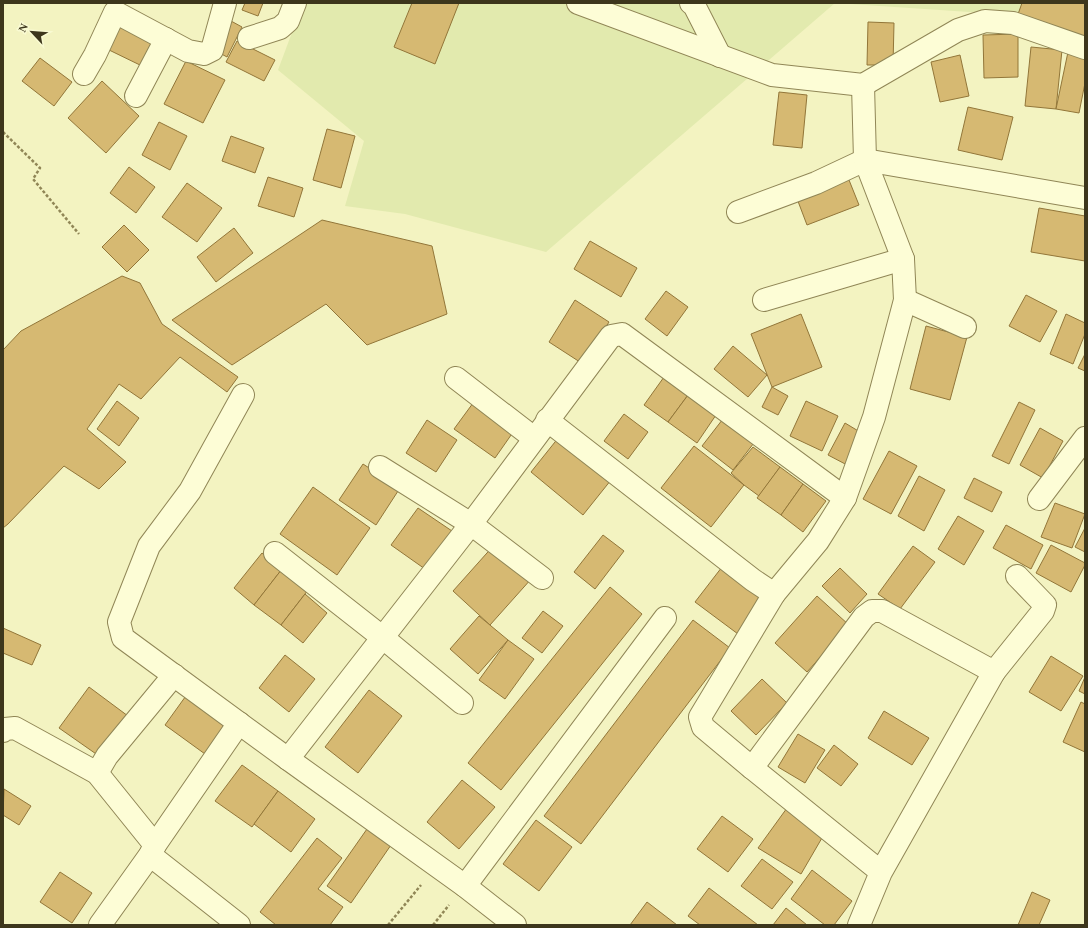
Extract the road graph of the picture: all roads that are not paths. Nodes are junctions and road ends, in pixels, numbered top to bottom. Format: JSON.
{"nodes":[{"id":1,"x":225,"y":3,"type":"edge"},
{"id":2,"x":295,"y":3,"type":"edge"},
{"id":3,"x":578,"y":3,"type":"edge"},
{"id":4,"x":691,"y":3,"type":"edge"},
{"id":5,"x":249,"y":38,"type":"dead end"},
{"id":6,"x":166,"y":39,"type":"junction"},
{"id":7,"x":1085,"y":48,"type":"edge"},
{"id":8,"x":720,"y":56,"type":"junction"},
{"id":9,"x":84,"y":74,"type":"dead end"},
{"id":10,"x":863,"y":85,"type":"junction"},
{"id":11,"x":136,"y":96,"type":"dead end"},
{"id":12,"x":865,"y":160,"type":"junction"},
{"id":13,"x":1085,"y":198,"type":"edge"},
{"id":14,"x":738,"y":212,"type":"dead end"},
{"id":15,"x":903,"y":259,"type":"junction"},
{"id":16,"x":764,"y":300,"type":"dead end"},
{"id":17,"x":904,"y":300,"type":"junction"},
{"id":18,"x":965,"y":327,"type":"dead end"},
{"id":19,"x":456,"y":378,"type":"dead end"},
{"id":20,"x":243,"y":394,"type":"dead end"},
{"id":21,"x":547,"y":420,"type":"junction"},
{"id":22,"x":534,"y":438,"type":"junction"},
{"id":23,"x":1085,"y":438,"type":"edge"},
{"id":24,"x":380,"y":467,"type":"dead end"},
{"id":25,"x":846,"y":498,"type":"junction"},
{"id":26,"x":1039,"y":499,"type":"dead end"},
{"id":27,"x":471,"y":524,"type":"junction"},
{"id":28,"x":274,"y":553,"type":"dead end"},
{"id":29,"x":1017,"y":576,"type":"dead end"},
{"id":30,"x":542,"y":578,"type":"dead end"},
{"id":31,"x":774,"y":594,"type":"junction"},
{"id":32,"x":665,"y":618,"type":"dead end"},
{"id":33,"x":382,"y":637,"type":"junction"},
{"id":34,"x":994,"y":672,"type":"junction"},
{"id":35,"x":174,"y":675,"type":"junction"},
{"id":36,"x":462,"y":703,"type":"dead end"},
{"id":37,"x":239,"y":722,"type":"junction"},
{"id":38,"x":3,"y":731,"type":"edge"},
{"id":39,"x":288,"y":759,"type":"junction"},
{"id":40,"x":752,"y":768,"type":"junction"},
{"id":41,"x":97,"y":773,"type":"junction"},
{"id":42,"x":152,"y":850,"type":"junction"},
{"id":43,"x":880,"y":872,"type":"junction"},
{"id":44,"x":465,"y":886,"type":"junction"},
{"id":45,"x":100,"y":925,"type":"edge"},
{"id":46,"x":240,"y":925,"type":"edge"},
{"id":47,"x":515,"y":925,"type":"edge"},
{"id":48,"x":859,"y":925,"type":"edge"}],
"edges":[{"from":1,"to":6,"type":"street"},
{"from":2,"to":5,"type":"street"},
{"from":3,"to":8,"type":"street"},
{"from":4,"to":8,"type":"street"},
{"from":6,"to":9,"type":"street"},
{"from":6,"to":11,"type":"street"},
{"from":7,"to":10,"type":"street"},
{"from":8,"to":10,"type":"street"},
{"from":10,"to":12,"type":"street"},
{"from":12,"to":13,"type":"street"},
{"from":12,"to":14,"type":"street"},
{"from":12,"to":15,"type":"street"},
{"from":15,"to":16,"type":"street"},
{"from":15,"to":17,"type":"street"},
{"from":17,"to":18,"type":"street"},
{"from":17,"to":25,"type":"street"},
{"from":19,"to":22,"type":"street"},
{"from":20,"to":35,"type":"street"},
{"from":21,"to":22,"type":"street"},
{"from":21,"to":25,"type":"street"},
{"from":21,"to":31,"type":"street"},
{"from":22,"to":27,"type":"street"},
{"from":23,"to":26,"type":"street"},
{"from":24,"to":27,"type":"street"},
{"from":25,"to":31,"type":"street"},
{"from":27,"to":30,"type":"street"},
{"from":27,"to":33,"type":"street"},
{"from":28,"to":33,"type":"street"},
{"from":29,"to":34,"type":"street"},
{"from":31,"to":40,"type":"street"},
{"from":32,"to":44,"type":"street"},
{"from":33,"to":36,"type":"street"},
{"from":33,"to":39,"type":"street"},
{"from":34,"to":40,"type":"street"},
{"from":34,"to":43,"type":"street"},
{"from":35,"to":37,"type":"street"},
{"from":35,"to":41,"type":"street"},
{"from":37,"to":39,"type":"street"},
{"from":37,"to":42,"type":"street"},
{"from":38,"to":41,"type":"street"},
{"from":39,"to":44,"type":"street"},
{"from":40,"to":43,"type":"street"},
{"from":41,"to":42,"type":"street"},
{"from":42,"to":45,"type":"street"},
{"from":42,"to":46,"type":"street"},
{"from":43,"to":48,"type":"street"},
{"from":44,"to":47,"type":"street"}]}
